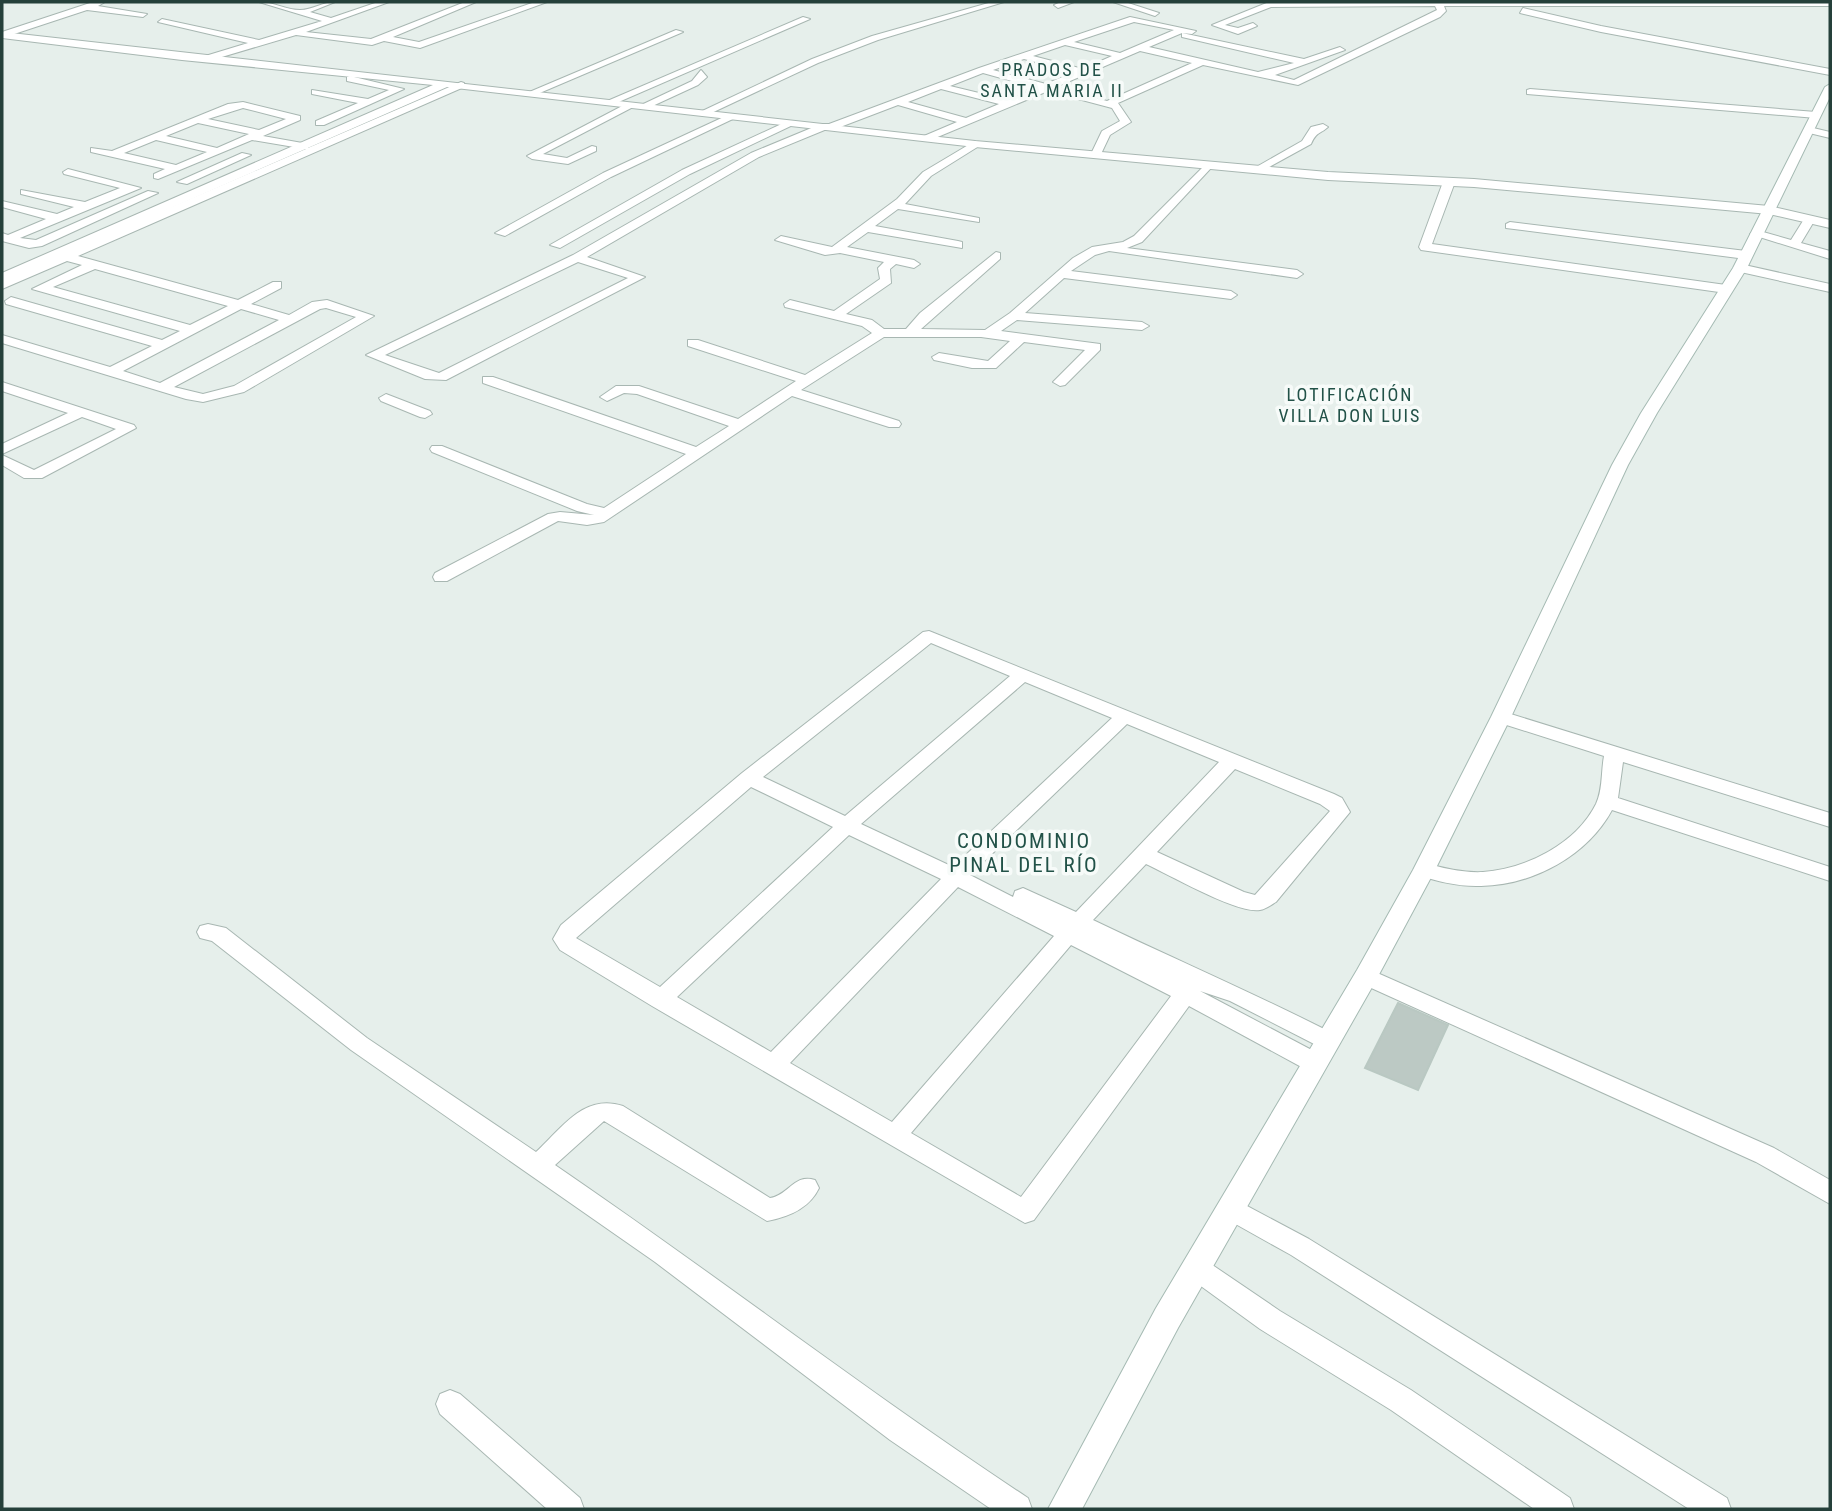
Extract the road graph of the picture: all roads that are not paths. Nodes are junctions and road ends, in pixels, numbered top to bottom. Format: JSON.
{"nodes":[{"id":1,"x":102,"y":2,"type":"edge"},
{"id":2,"x":385,"y":2,"type":"edge"},
{"id":3,"x":472,"y":2,"type":"edge"},
{"id":4,"x":543,"y":2,"type":"edge"},
{"id":5,"x":1000,"y":2,"type":"edge"},
{"id":6,"x":1070,"y":2,"type":"edge"},
{"id":7,"x":1118,"y":2,"type":"edge"},
{"id":8,"x":267,"y":3,"type":"edge"},
{"id":9,"x":328,"y":3,"type":"edge"},
{"id":10,"x":1267,"y":3,"type":"edge"},
{"id":11,"x":1424,"y":3,"type":"edge"},
{"id":12,"x":1438,"y":3,"type":"edge"},
{"id":13,"x":1492,"y":3,"type":"edge"},
{"id":14,"x":1830,"y":3,"type":"edge"},
{"id":15,"x":1058,"y":5,"type":"dead end"},
{"id":16,"x":85,"y":7,"type":"junction"},
{"id":17,"x":300,"y":13,"type":"junction"},
{"id":18,"x":143,"y":14,"type":"dead end"},
{"id":19,"x":174,"y":18,"type":"dead end"},
{"id":20,"x":806,"y":19,"type":"dead end"},
{"id":21,"x":332,"y":21,"type":"junction"},
{"id":22,"x":423,"y":22,"type":"junction"},
{"id":23,"x":1409,"y":25,"type":"junction"},
{"id":24,"x":1253,"y":26,"type":"dead end"},
{"id":25,"x":467,"y":29,"type":"junction"},
{"id":26,"x":1102,"y":30,"type":"junction"},
{"id":27,"x":1187,"y":31,"type":"junction"},
{"id":28,"x":679,"y":32,"type":"dead end"},
{"id":29,"x":293,"y":33,"type":"junction"},
{"id":30,"x":2,"y":35,"type":"edge"},
{"id":31,"x":1127,"y":36,"type":"dead end"},
{"id":32,"x":384,"y":38,"type":"junction"},
{"id":33,"x":1063,"y":42,"type":"junction"},
{"id":34,"x":1373,"y":42,"type":"junction"},
{"id":35,"x":260,"y":43,"type":"junction"},
{"id":36,"x":1147,"y":45,"type":"junction"},
{"id":37,"x":1022,"y":56,"type":"junction"},
{"id":38,"x":1124,"y":57,"type":"junction"},
{"id":39,"x":205,"y":60,"type":"junction"},
{"id":40,"x":1204,"y":61,"type":"junction"},
{"id":41,"x":1305,"y":62,"type":"junction"},
{"id":42,"x":982,"y":70,"type":"junction"},
{"id":43,"x":1830,"y":72,"type":"edge"},
{"id":44,"x":701,"y":73,"type":"dead end"},
{"id":45,"x":1088,"y":73,"type":"junction"},
{"id":46,"x":350,"y":79,"type":"dead end"},
{"id":47,"x":447,"y":83,"type":"junction"},
{"id":48,"x":461,"y":85,"type":"junction"},
{"id":49,"x":939,"y":86,"type":"junction"},
{"id":50,"x":1830,"y":87,"type":"edge"},
{"id":51,"x":1051,"y":89,"type":"junction"},
{"id":52,"x":1530,"y":92,"type":"dead end"},
{"id":53,"x":532,"y":93,"type":"junction"},
{"id":54,"x":368,"y":102,"type":"junction"},
{"id":55,"x":897,"y":102,"type":"junction"},
{"id":56,"x":610,"y":103,"type":"junction"},
{"id":57,"x":1110,"y":103,"type":"junction"},
{"id":58,"x":1013,"y":105,"type":"junction"},
{"id":59,"x":636,"y":106,"type":"junction"},
{"id":60,"x":285,"y":114,"type":"junction"},
{"id":61,"x":701,"y":114,"type":"junction"},
{"id":62,"x":732,"y":117,"type":"junction"},
{"id":63,"x":197,"y":120,"type":"junction"},
{"id":64,"x":303,"y":120,"type":"dead end"},
{"id":65,"x":1813,"y":122,"type":"junction"},
{"id":66,"x":320,"y":123,"type":"junction"},
{"id":67,"x":792,"y":123,"type":"junction"},
{"id":68,"x":972,"y":123,"type":"junction"},
{"id":69,"x":338,"y":127,"type":"dead end"},
{"id":70,"x":828,"y":127,"type":"junction"},
{"id":71,"x":1323,"y":127,"type":"dead end"},
{"id":72,"x":259,"y":133,"type":"junction"},
{"id":73,"x":1830,"y":135,"type":"edge"},
{"id":74,"x":155,"y":137,"type":"junction"},
{"id":75,"x":935,"y":139,"type":"junction"},
{"id":76,"x":308,"y":144,"type":"junction"},
{"id":77,"x":975,"y":144,"type":"junction"},
{"id":78,"x":592,"y":149,"type":"dead end"},
{"id":79,"x":95,"y":150,"type":"dead end"},
{"id":80,"x":220,"y":150,"type":"junction"},
{"id":81,"x":113,"y":154,"type":"junction"},
{"id":82,"x":1097,"y":154,"type":"junction"},
{"id":83,"x":246,"y":155,"type":"junction"},
{"id":84,"x":264,"y":159,"type":"dead end"},
{"id":85,"x":1208,"y":165,"type":"junction"},
{"id":86,"x":176,"y":168,"type":"junction"},
{"id":87,"x":1256,"y":170,"type":"junction"},
{"id":88,"x":68,"y":172,"type":"dead end"},
{"id":89,"x":158,"y":176,"type":"dead end"},
{"id":90,"x":183,"y":182,"type":"dead end"},
{"id":91,"x":1449,"y":182,"type":"junction"},
{"id":92,"x":131,"y":187,"type":"junction"},
{"id":93,"x":25,"y":192,"type":"dead end"},
{"id":94,"x":2,"y":204,"type":"edge"},
{"id":95,"x":894,"y":205,"type":"junction"},
{"id":96,"x":85,"y":206,"type":"junction"},
{"id":97,"x":1769,"y":210,"type":"junction"},
{"id":98,"x":58,"y":218,"type":"junction"},
{"id":99,"x":1810,"y":218,"type":"junction"},
{"id":100,"x":975,"y":220,"type":"dead end"},
{"id":101,"x":1830,"y":224,"type":"edge"},
{"id":102,"x":1510,"y":226,"type":"dead end"},
{"id":103,"x":865,"y":228,"type":"junction"},
{"id":104,"x":501,"y":233,"type":"dead end"},
{"id":105,"x":1756,"y":234,"type":"junction"},
{"id":106,"x":5,"y":238,"type":"edge"},
{"id":107,"x":781,"y":240,"type":"dead end"},
{"id":108,"x":556,"y":245,"type":"dead end"},
{"id":109,"x":958,"y":245,"type":"dead end"},
{"id":110,"x":1794,"y":245,"type":"junction"},
{"id":111,"x":1111,"y":248,"type":"junction"},
{"id":112,"x":837,"y":250,"type":"junction"},
{"id":113,"x":1830,"y":255,"type":"edge"},
{"id":114,"x":61,"y":256,"type":"junction"},
{"id":115,"x":996,"y":256,"type":"dead end"},
{"id":116,"x":577,"y":258,"type":"junction"},
{"id":117,"x":893,"y":260,"type":"junction"},
{"id":118,"x":1743,"y":261,"type":"junction"},
{"id":119,"x":914,"y":264,"type":"dead end"},
{"id":120,"x":93,"y":265,"type":"junction"},
{"id":121,"x":1063,"y":274,"type":"junction"},
{"id":122,"x":1297,"y":274,"type":"dead end"},
{"id":123,"x":3,"y":280,"type":"edge"},
{"id":124,"x":277,"y":285,"type":"dead end"},
{"id":125,"x":41,"y":288,"type":"junction"},
{"id":126,"x":1830,"y":288,"type":"edge"},
{"id":127,"x":1726,"y":289,"type":"junction"},
{"id":128,"x":26,"y":294,"type":"junction"},
{"id":129,"x":1231,"y":295,"type":"dead end"},
{"id":130,"x":6,"y":303,"type":"edge"},
{"id":131,"x":790,"y":304,"type":"dead end"},
{"id":132,"x":241,"y":305,"type":"junction"},
{"id":133,"x":115,"y":308,"type":"junction"},
{"id":134,"x":838,"y":314,"type":"junction"},
{"id":135,"x":1012,"y":316,"type":"junction"},
{"id":136,"x":291,"y":319,"type":"junction"},
{"id":137,"x":85,"y":322,"type":"junction"},
{"id":138,"x":1142,"y":326,"type":"dead end"},
{"id":139,"x":192,"y":330,"type":"junction"},
{"id":140,"x":912,"y":331,"type":"junction"},
{"id":141,"x":881,"y":333,"type":"junction"},
{"id":142,"x":961,"y":333,"type":"junction"},
{"id":143,"x":987,"y":334,"type":"junction"},
{"id":144,"x":2,"y":340,"type":"edge"},
{"id":145,"x":1019,"y":340,"type":"junction"},
{"id":146,"x":693,"y":343,"type":"dead end"},
{"id":147,"x":164,"y":345,"type":"junction"},
{"id":148,"x":939,"y":357,"type":"junction"},
{"id":149,"x":930,"y":368,"type":"dead end"},
{"id":150,"x":110,"y":373,"type":"junction"},
{"id":151,"x":488,"y":380,"type":"dead end"},
{"id":152,"x":807,"y":380,"type":"junction"},
{"id":153,"x":1060,"y":382,"type":"dead end"},
{"id":154,"x":2,"y":386,"type":"edge"},
{"id":155,"x":161,"y":388,"type":"junction"},
{"id":156,"x":789,"y":391,"type":"junction"},
{"id":157,"x":607,"y":397,"type":"dead end"},
{"id":158,"x":386,"y":398,"type":"dead end"},
{"id":159,"x":81,"y":412,"type":"junction"},
{"id":160,"x":425,"y":414,"type":"dead end"},
{"id":161,"x":894,"y":424,"type":"dead end"},
{"id":162,"x":741,"y":425,"type":"junction"},
{"id":163,"x":438,"y":449,"type":"dead end"},
{"id":164,"x":2,"y":450,"type":"edge"},
{"id":165,"x":699,"y":453,"type":"junction"},
{"id":166,"x":2,"y":459,"type":"edge"},
{"id":167,"x":608,"y":513,"type":"junction"},
{"id":168,"x":441,"y":577,"type":"dead end"},
{"id":169,"x":1023,"y":674,"type":"junction"},
{"id":170,"x":1125,"y":716,"type":"junction"},
{"id":171,"x":1501,"y":717,"type":"junction"},
{"id":172,"x":1614,"y":755,"type":"junction"},
{"id":173,"x":1233,"y":759,"type":"junction"},
{"id":174,"x":755,"y":774,"type":"junction"},
{"id":175,"x":1606,"y":801,"type":"junction"},
{"id":176,"x":1830,"y":820,"type":"edge"},
{"id":177,"x":852,"y":821,"type":"junction"},
{"id":178,"x":1142,"y":853,"type":"junction"},
{"id":179,"x":1424,"y":870,"type":"junction"},
{"id":180,"x":960,"y":872,"type":"junction"},
{"id":181,"x":1830,"y":874,"type":"edge"},
{"id":182,"x":1073,"y":929,"type":"junction"},
{"id":183,"x":208,"y":932,"type":"dead end"},
{"id":184,"x":1366,"y":976,"type":"junction"},
{"id":185,"x":1192,"y":986,"type":"junction"},
{"id":186,"x":660,"y":1000,"type":"junction"},
{"id":187,"x":1273,"y":1013,"type":"junction"},
{"id":188,"x":1259,"y":1033,"type":"junction"},
{"id":189,"x":1328,"y":1041,"type":"junction"},
{"id":190,"x":1315,"y":1063,"type":"junction"},
{"id":191,"x":773,"y":1065,"type":"junction"},
{"id":192,"x":895,"y":1135,"type":"junction"},
{"id":193,"x":537,"y":1167,"type":"junction"},
{"id":194,"x":806,"y":1188,"type":"dead end"},
{"id":195,"x":1830,"y":1193,"type":"edge"},
{"id":196,"x":1232,"y":1209,"type":"junction"},
{"id":197,"x":1196,"y":1268,"type":"junction"},
{"id":198,"x":450,"y":1404,"type":"dead end"},
{"id":199,"x":569,"y":1509,"type":"edge"},
{"id":200,"x":1017,"y":1509,"type":"edge"},
{"id":201,"x":1064,"y":1509,"type":"edge"},
{"id":202,"x":1559,"y":1509,"type":"edge"},
{"id":203,"x":1716,"y":1509,"type":"edge"}],
"edges":[{"from":1,"to":16,"type":"street"},
{"from":2,"to":21,"type":"street"},
{"from":3,"to":22,"type":"street"},
{"from":4,"to":25,"type":"street"},
{"from":5,"to":61,"type":"street"},
{"from":6,"to":15,"type":"street"},
{"from":7,"to":27,"type":"street"},
{"from":8,"to":9,"type":"street"},
{"from":8,"to":17,"type":"street"},
{"from":9,"to":17,"type":"street"},
{"from":10,"to":11,"type":"street"},
{"from":10,"to":24,"type":"street"},
{"from":11,"to":12,"type":"street"},
{"from":11,"to":23,"type":"street"},
{"from":12,"to":13,"type":"street"},
{"from":12,"to":23,"type":"street"},
{"from":13,"to":14,"type":"street"},
{"from":13,"to":43,"type":"street"},
{"from":16,"to":18,"type":"street"},
{"from":16,"to":30,"type":"street"},
{"from":17,"to":21,"type":"street"},
{"from":19,"to":35,"type":"street"},
{"from":20,"to":56,"type":"street"},
{"from":21,"to":29,"type":"street"},
{"from":22,"to":25,"type":"street"},
{"from":22,"to":32,"type":"street"},
{"from":23,"to":34,"type":"street"},
{"from":25,"to":32,"type":"street"},
{"from":26,"to":27,"type":"street"},
{"from":26,"to":31,"type":"street"},
{"from":26,"to":33,"type":"street"},
{"from":27,"to":36,"type":"street"},
{"from":27,"to":41,"type":"street"},
{"from":28,"to":53,"type":"street"},
{"from":29,"to":32,"type":"street"},
{"from":29,"to":35,"type":"street"},
{"from":30,"to":39,"type":"street"},
{"from":33,"to":37,"type":"street"},
{"from":33,"to":38,"type":"street"},
{"from":34,"to":40,"type":"street"},
{"from":34,"to":41,"type":"street"},
{"from":35,"to":39,"type":"street"},
{"from":36,"to":38,"type":"street"},
{"from":36,"to":40,"type":"street"},
{"from":37,"to":42,"type":"street"},
{"from":37,"to":45,"type":"street"},
{"from":38,"to":45,"type":"street"},
{"from":39,"to":47,"type":"street"},
{"from":40,"to":41,"type":"street"},
{"from":40,"to":57,"type":"street"},
{"from":42,"to":49,"type":"street"},
{"from":42,"to":51,"type":"street"},
{"from":44,"to":59,"type":"street"},
{"from":45,"to":51,"type":"street"},
{"from":46,"to":54,"type":"street"},
{"from":47,"to":48,"type":"street"},
{"from":47,"to":76,"type":"street"},
{"from":48,"to":53,"type":"street"},
{"from":48,"to":114,"type":"street"},
{"from":49,"to":55,"type":"street"},
{"from":49,"to":58,"type":"street"},
{"from":50,"to":65,"type":"street"},
{"from":51,"to":57,"type":"street"},
{"from":51,"to":58,"type":"street"},
{"from":52,"to":65,"type":"street"},
{"from":53,"to":56,"type":"street"},
{"from":54,"to":60,"type":"street"},
{"from":54,"to":66,"type":"street"},
{"from":55,"to":68,"type":"street"},
{"from":55,"to":70,"type":"street"},
{"from":56,"to":59,"type":"street"},
{"from":57,"to":82,"type":"street"},
{"from":58,"to":68,"type":"street"},
{"from":59,"to":61,"type":"street"},
{"from":59,"to":78,"type":"street"},
{"from":60,"to":63,"type":"street"},
{"from":60,"to":72,"type":"street"},
{"from":61,"to":62,"type":"street"},
{"from":62,"to":67,"type":"street"},
{"from":62,"to":104,"type":"street"},
{"from":63,"to":72,"type":"street"},
{"from":63,"to":74,"type":"street"},
{"from":64,"to":66,"type":"street"},
{"from":65,"to":73,"type":"street"},
{"from":65,"to":97,"type":"street"},
{"from":66,"to":69,"type":"street"},
{"from":67,"to":70,"type":"street"},
{"from":67,"to":108,"type":"street"},
{"from":68,"to":75,"type":"street"},
{"from":70,"to":75,"type":"street"},
{"from":70,"to":116,"type":"street"},
{"from":71,"to":87,"type":"street"},
{"from":72,"to":76,"type":"street"},
{"from":72,"to":80,"type":"street"},
{"from":74,"to":80,"type":"street"},
{"from":74,"to":81,"type":"street"},
{"from":75,"to":77,"type":"street"},
{"from":76,"to":114,"type":"street"},
{"from":77,"to":82,"type":"street"},
{"from":77,"to":95,"type":"street"},
{"from":79,"to":81,"type":"street"},
{"from":80,"to":83,"type":"street"},
{"from":80,"to":86,"type":"street"},
{"from":81,"to":86,"type":"street"},
{"from":82,"to":85,"type":"street"},
{"from":83,"to":84,"type":"street"},
{"from":83,"to":90,"type":"street"},
{"from":85,"to":87,"type":"street"},
{"from":85,"to":111,"type":"street"},
{"from":86,"to":89,"type":"street"},
{"from":87,"to":91,"type":"street"},
{"from":88,"to":92,"type":"street"},
{"from":91,"to":97,"type":"street"},
{"from":91,"to":127,"type":"street"},
{"from":92,"to":96,"type":"street"},
{"from":92,"to":106,"type":"street"},
{"from":93,"to":96,"type":"street"},
{"from":94,"to":98,"type":"street"},
{"from":95,"to":100,"type":"street"},
{"from":95,"to":103,"type":"street"},
{"from":96,"to":98,"type":"street"},
{"from":97,"to":99,"type":"street"},
{"from":97,"to":105,"type":"street"},
{"from":98,"to":106,"type":"street"},
{"from":99,"to":101,"type":"street"},
{"from":99,"to":110,"type":"street"},
{"from":102,"to":118,"type":"street"},
{"from":103,"to":109,"type":"street"},
{"from":103,"to":112,"type":"street"},
{"from":105,"to":110,"type":"street"},
{"from":105,"to":118,"type":"street"},
{"from":107,"to":112,"type":"street"},
{"from":110,"to":113,"type":"street"},
{"from":111,"to":121,"type":"street"},
{"from":111,"to":122,"type":"street"},
{"from":112,"to":117,"type":"street"},
{"from":114,"to":120,"type":"street"},
{"from":114,"to":123,"type":"street"},
{"from":115,"to":140,"type":"street"},
{"from":116,"to":116,"type":"street"},
{"from":117,"to":119,"type":"street"},
{"from":117,"to":134,"type":"street"},
{"from":118,"to":126,"type":"street"},
{"from":118,"to":127,"type":"street"},
{"from":120,"to":125,"type":"street"},
{"from":120,"to":132,"type":"street"},
{"from":121,"to":129,"type":"street"},
{"from":121,"to":135,"type":"street"},
{"from":123,"to":128,"type":"street"},
{"from":124,"to":132,"type":"street"},
{"from":125,"to":128,"type":"street"},
{"from":125,"to":133,"type":"street"},
{"from":127,"to":171,"type":"street"},
{"from":128,"to":130,"type":"street"},
{"from":130,"to":137,"type":"street"},
{"from":131,"to":134,"type":"street"},
{"from":132,"to":136,"type":"street"},
{"from":132,"to":139,"type":"street"},
{"from":133,"to":137,"type":"street"},
{"from":133,"to":139,"type":"street"},
{"from":134,"to":141,"type":"street"},
{"from":135,"to":138,"type":"street"},
{"from":135,"to":143,"type":"street"},
{"from":136,"to":155,"type":"street"},
{"from":136,"to":155,"type":"street"},
{"from":137,"to":147,"type":"street"},
{"from":139,"to":147,"type":"street"},
{"from":140,"to":141,"type":"street"},
{"from":140,"to":142,"type":"street"},
{"from":141,"to":152,"type":"street"},
{"from":142,"to":143,"type":"street"},
{"from":142,"to":148,"type":"street"},
{"from":143,"to":145,"type":"street"},
{"from":144,"to":150,"type":"street"},
{"from":145,"to":148,"type":"street"},
{"from":145,"to":153,"type":"street"},
{"from":146,"to":152,"type":"street"},
{"from":147,"to":150,"type":"street"},
{"from":148,"to":149,"type":"street"},
{"from":150,"to":155,"type":"street"},
{"from":151,"to":165,"type":"street"},
{"from":152,"to":156,"type":"street"},
{"from":154,"to":159,"type":"street"},
{"from":156,"to":161,"type":"street"},
{"from":156,"to":162,"type":"street"},
{"from":157,"to":162,"type":"street"},
{"from":158,"to":160,"type":"street"},
{"from":159,"to":164,"type":"street"},
{"from":159,"to":166,"type":"street"},
{"from":162,"to":165,"type":"street"},
{"from":163,"to":167,"type":"street"},
{"from":165,"to":167,"type":"street"},
{"from":167,"to":168,"type":"street"},
{"from":169,"to":170,"type":"street"},
{"from":169,"to":174,"type":"street"},
{"from":169,"to":177,"type":"street"},
{"from":170,"to":173,"type":"street"},
{"from":170,"to":180,"type":"street"},
{"from":171,"to":172,"type":"street"},
{"from":171,"to":179,"type":"street"},
{"from":172,"to":175,"type":"street"},
{"from":172,"to":176,"type":"street"},
{"from":173,"to":178,"type":"street"},
{"from":173,"to":178,"type":"street"},
{"from":174,"to":177,"type":"street"},
{"from":174,"to":186,"type":"street"},
{"from":175,"to":179,"type":"street"},
{"from":175,"to":181,"type":"street"},
{"from":177,"to":180,"type":"street"},
{"from":177,"to":186,"type":"street"},
{"from":178,"to":182,"type":"street"},
{"from":179,"to":184,"type":"street"},
{"from":180,"to":182,"type":"street"},
{"from":180,"to":191,"type":"street"},
{"from":182,"to":185,"type":"street"},
{"from":182,"to":192,"type":"street"},
{"from":183,"to":193,"type":"street"},
{"from":184,"to":189,"type":"street"},
{"from":184,"to":195,"type":"street"},
{"from":185,"to":187,"type":"street"},
{"from":185,"to":188,"type":"street"},
{"from":185,"to":192,"type":"street"},
{"from":186,"to":191,"type":"street"},
{"from":187,"to":188,"type":"street"},
{"from":187,"to":189,"type":"street"},
{"from":188,"to":190,"type":"street"},
{"from":189,"to":190,"type":"street"},
{"from":190,"to":196,"type":"street"},
{"from":191,"to":192,"type":"street"},
{"from":193,"to":194,"type":"street"},
{"from":193,"to":200,"type":"street"},
{"from":196,"to":197,"type":"street"},
{"from":196,"to":203,"type":"street"},
{"from":197,"to":201,"type":"street"},
{"from":197,"to":202,"type":"street"},
{"from":198,"to":199,"type":"street"}]}
